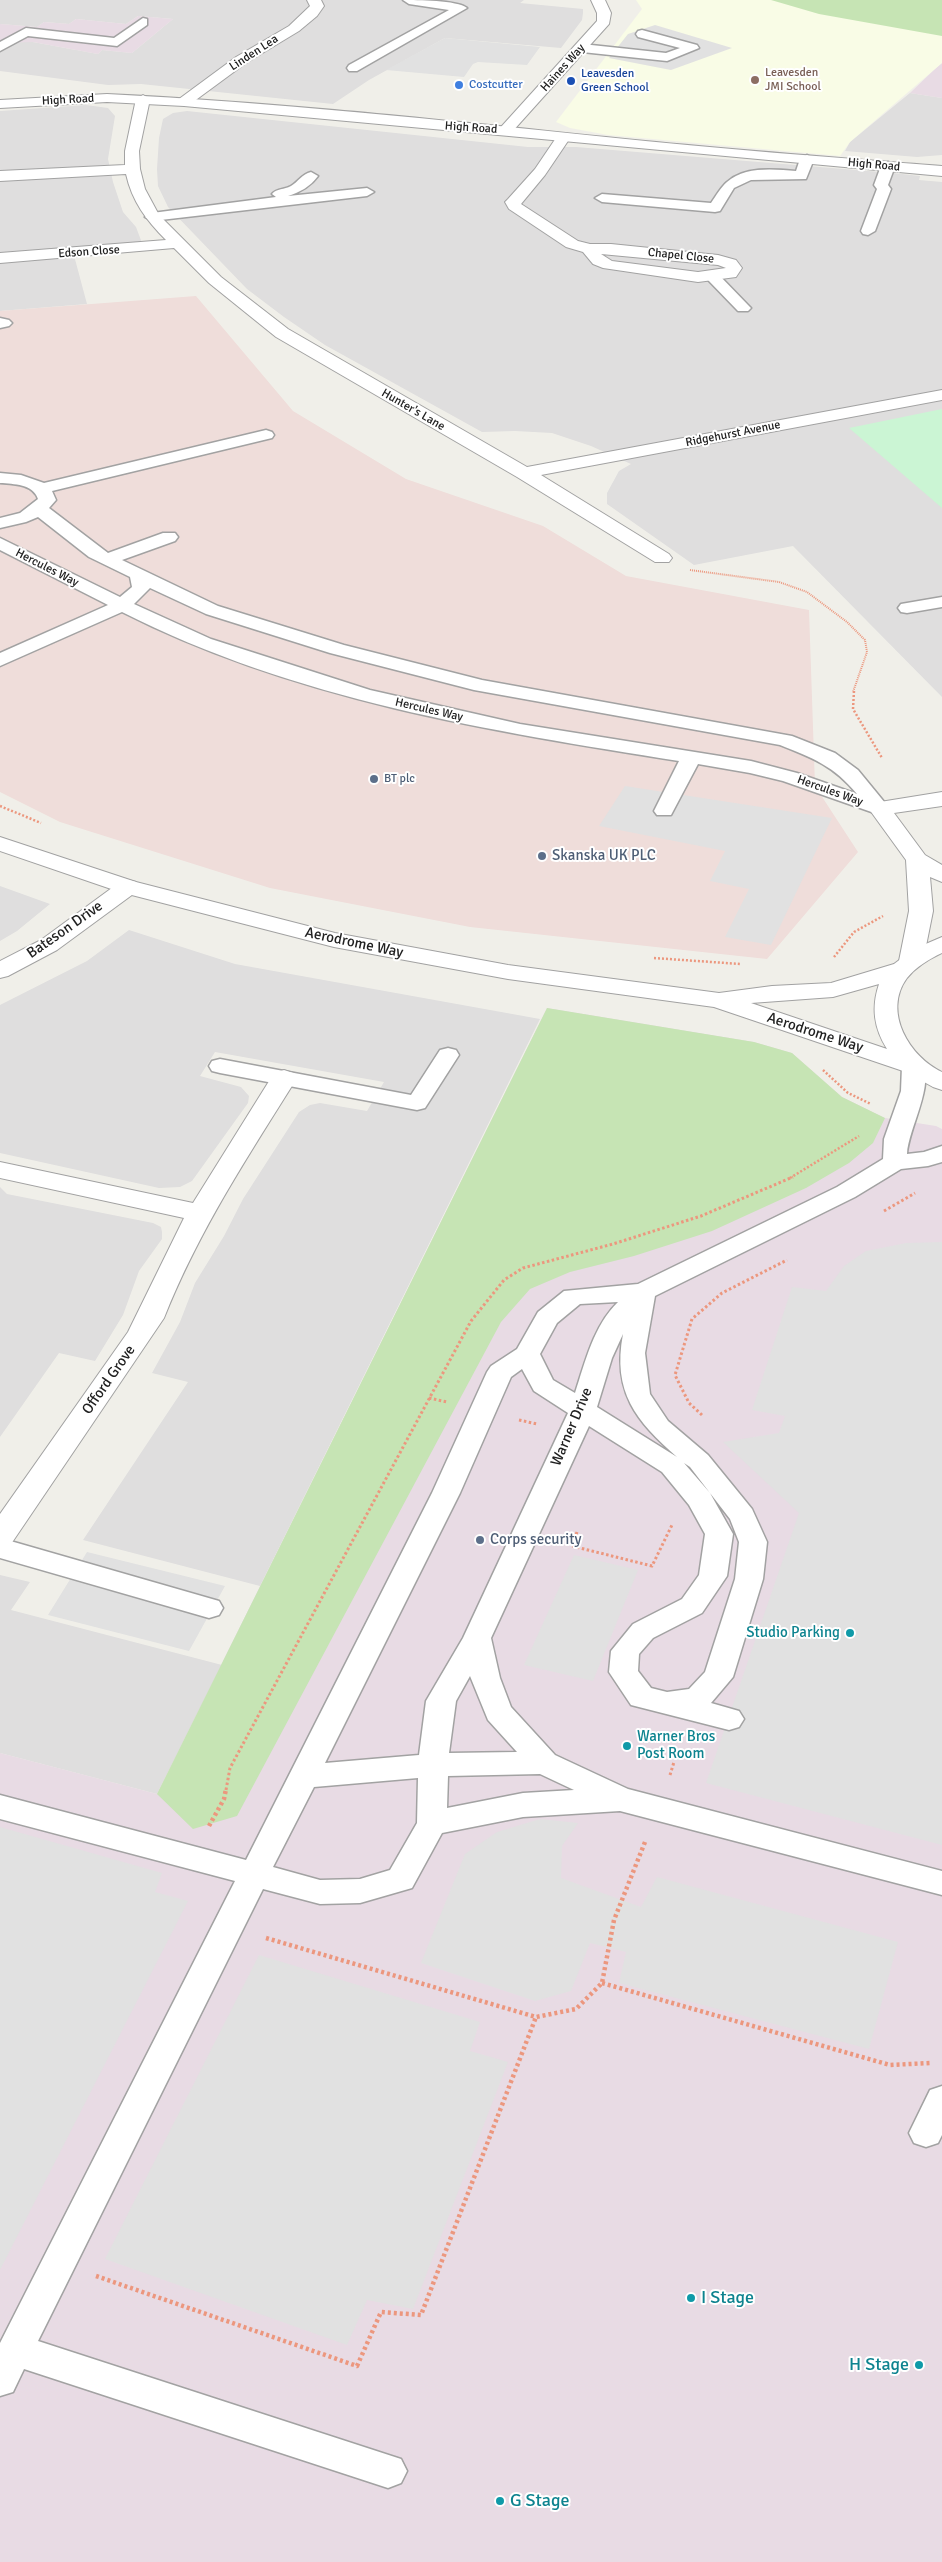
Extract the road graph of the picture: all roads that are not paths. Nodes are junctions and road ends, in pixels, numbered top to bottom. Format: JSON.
{"nodes":[{"id":1,"x":314,"y":0,"type":"edge"},
{"id":2,"x":409,"y":0,"type":"edge"},
{"id":3,"x":598,"y":0,"type":"edge"},
{"id":4,"x":143,"y":22,"type":"dead end"},
{"id":5,"x":642,"y":34,"type":"dead end"},
{"id":6,"x":0,"y":47,"type":"edge"},
{"id":7,"x":582,"y":48,"type":"junction"},
{"id":8,"x":353,"y":68,"type":"dead end"},
{"id":9,"x":143,"y":99,"type":"junction"},
{"id":10,"x":184,"y":102,"type":"junction"},
{"id":11,"x":0,"y":104,"type":"edge"},
{"id":12,"x":506,"y":130,"type":"junction"},
{"id":13,"x":563,"y":138,"type":"junction"},
{"id":14,"x":807,"y":159,"type":"junction"},
{"id":15,"x":888,"y":166,"type":"junction"},
{"id":16,"x":132,"y":169,"type":"junction"},
{"id":17,"x":942,"y":170,"type":"edge"},
{"id":18,"x":0,"y":176,"type":"edge"},
{"id":19,"x":311,"y":176,"type":"dead end"},
{"id":20,"x":367,"y":192,"type":"dead end"},
{"id":21,"x":602,"y":198,"type":"dead end"},
{"id":22,"x":150,"y":213,"type":"junction"},
{"id":23,"x":868,"y":231,"type":"dead end"},
{"id":24,"x":178,"y":243,"type":"junction"},
{"id":25,"x":589,"y":250,"type":"junction"},
{"id":26,"x":0,"y":258,"type":"edge"},
{"id":27,"x":713,"y":277,"type":"junction"},
{"id":28,"x":744,"y":308,"type":"dead end"},
{"id":29,"x":942,"y":395,"type":"edge"},
{"id":30,"x":266,"y":435,"type":"dead end"},
{"id":31,"x":524,"y":473,"type":"junction"},
{"id":32,"x":0,"y":478,"type":"edge"},
{"id":33,"x":41,"y":489,"type":"junction"},
{"id":34,"x":39,"y":510,"type":"junction"},
{"id":35,"x":0,"y":523,"type":"edge"},
{"id":36,"x":169,"y":537,"type":"dead end"},
{"id":37,"x":0,"y":542,"type":"edge"},
{"id":38,"x":662,"y":558,"type":"road end"},
{"id":39,"x":108,"y":560,"type":"junction"},
{"id":40,"x":137,"y":574,"type":"junction"},
{"id":41,"x":942,"y":602,"type":"edge"},
{"id":42,"x":120,"y":606,"type":"junction"},
{"id":43,"x":907,"y":608,"type":"dead end"},
{"id":44,"x":0,"y":660,"type":"edge"},
{"id":45,"x":762,"y":734,"type":"junction"},
{"id":46,"x":691,"y":758,"type":"junction"},
{"id":47,"x":750,"y":767,"type":"junction"},
{"id":48,"x":942,"y":798,"type":"edge"},
{"id":49,"x":880,"y":809,"type":"junction"},
{"id":50,"x":664,"y":812,"type":"dead end"},
{"id":51,"x":0,"y":844,"type":"edge"},
{"id":52,"x":918,"y":860,"type":"junction"},
{"id":53,"x":942,"y":875,"type":"edge"},
{"id":54,"x":128,"y":887,"type":"junction"},
{"id":55,"x":942,"y":944,"type":"edge"},
{"id":56,"x":906,"y":965,"type":"junction"},
{"id":57,"x":0,"y":971,"type":"edge"},
{"id":58,"x":718,"y":1000,"type":"junction"},
{"id":59,"x":448,"y":1055,"type":"dead end"},
{"id":60,"x":220,"y":1066,"type":"dead end"},
{"id":61,"x":913,"y":1066,"type":"junction"},
{"id":62,"x":284,"y":1078,"type":"junction"},
{"id":63,"x":942,"y":1082,"type":"edge"},
{"id":64,"x":942,"y":1153,"type":"edge"},
{"id":65,"x":895,"y":1162,"type":"junction"},
{"id":66,"x":0,"y":1170,"type":"edge"},
{"id":67,"x":200,"y":1213,"type":"junction"},
{"id":68,"x":643,"y":1292,"type":"junction"},
{"id":69,"x":527,"y":1354,"type":"junction"},
{"id":70,"x":583,"y":1410,"type":"junction"},
{"id":71,"x":686,"y":1465,"type":"junction"},
{"id":72,"x":0,"y":1537,"type":"edge"},
{"id":73,"x":0,"y":1548,"type":"edge"},
{"id":74,"x":209,"y":1608,"type":"dead end"},
{"id":75,"x":477,"y":1638,"type":"junction"},
{"id":76,"x":667,"y":1703,"type":"junction"},
{"id":77,"x":729,"y":1719,"type":"dead end"},
{"id":78,"x":544,"y":1763,"type":"junction"},
{"id":79,"x":433,"y":1764,"type":"junction"},
{"id":80,"x":304,"y":1776,"type":"junction"},
{"id":81,"x":620,"y":1799,"type":"junction"},
{"id":82,"x":0,"y":1807,"type":"edge"},
{"id":83,"x":432,"y":1823,"type":"junction"},
{"id":84,"x":254,"y":1876,"type":"junction"},
{"id":85,"x":942,"y":1883,"type":"edge"},
{"id":86,"x":942,"y":2100,"type":"edge"},
{"id":87,"x":926,"y":2133,"type":"dead end"},
{"id":88,"x":8,"y":2365,"type":"edge"},
{"id":89,"x":388,"y":2471,"type":"dead end"}],
"edges":[{"from":1,"to":10,"type":"street","name":"Linden Lea"},
{"from":2,"to":8,"type":"lane"},
{"from":3,"to":7,"type":"street","name":"Haines Way"},
{"from":4,"to":6,"type":"lane"},
{"from":5,"to":7,"type":"lane"},
{"from":7,"to":12,"type":"street","name":"Haines Way"},
{"from":9,"to":10,"type":"street","name":"High Road"},
{"from":9,"to":11,"type":"street","name":"High Road"},
{"from":9,"to":16,"type":"street","name":"Hunter's Lane"},
{"from":10,"to":12,"type":"street","name":"High Road"},
{"from":12,"to":13,"type":"street","name":"High Road"},
{"from":13,"to":14,"type":"street","name":"High Road"},
{"from":13,"to":25,"type":"street","name":"Chapel Close"},
{"from":14,"to":15,"type":"street","name":"High Road"},
{"from":14,"to":21,"type":"lane"},
{"from":15,"to":17,"type":"street","name":"High Road"},
{"from":15,"to":23,"type":"lane"},
{"from":16,"to":18,"type":"street"},
{"from":16,"to":22,"type":"street","name":"Hunter's Lane"},
{"from":19,"to":22,"type":"lane"},
{"from":20,"to":22,"type":"lane"},
{"from":22,"to":24,"type":"street","name":"Hunter's Lane"},
{"from":24,"to":26,"type":"street","name":"Edson Close"},
{"from":24,"to":31,"type":"street","name":"Hunter's Lane"},
{"from":25,"to":27,"type":"street","name":"Chapel Close"},
{"from":25,"to":27,"type":"street","name":"Chapel Close"},
{"from":27,"to":28,"type":"lane"},
{"from":29,"to":31,"type":"street","name":"Ridgehurst Avenue"},
{"from":30,"to":33,"type":"lane"},
{"from":31,"to":38,"type":"street","name":"Hunter's Lane"},
{"from":32,"to":33,"type":"lane"},
{"from":33,"to":34,"type":"lane"},
{"from":34,"to":35,"type":"lane"},
{"from":34,"to":39,"type":"lane","name":"Hercules Way"},
{"from":36,"to":39,"type":"lane"},
{"from":37,"to":42,"type":"lane","name":"Hercules Way"},
{"from":39,"to":40,"type":"lane","name":"Hercules Way"},
{"from":40,"to":42,"type":"lane"},
{"from":40,"to":45,"type":"lane","name":"Hercules Way"},
{"from":41,"to":43,"type":"lane"},
{"from":42,"to":44,"type":"lane"},
{"from":42,"to":46,"type":"lane","name":"Hercules Way"},
{"from":45,"to":47,"type":"lane"},
{"from":45,"to":49,"type":"lane","name":"Hercules Way"},
{"from":46,"to":47,"type":"lane","name":"Hercules Way"},
{"from":46,"to":50,"type":"lane"},
{"from":47,"to":49,"type":"lane","name":"Hercules Way"},
{"from":48,"to":49,"type":"street"},
{"from":49,"to":52,"type":"street","name":"Hercules Way"},
{"from":51,"to":54,"type":"street","name":"Aerodrome Way"},
{"from":52,"to":53,"type":"street","name":"Hercules Way"},
{"from":52,"to":56,"type":"street"},
{"from":54,"to":57,"type":"street","name":"Bateson Drive"},
{"from":54,"to":58,"type":"street","name":"Aerodrome Way"},
{"from":55,"to":56,"type":"street","name":"Aerodrome Way"},
{"from":56,"to":58,"type":"street","name":"Aerodrome Way"},
{"from":56,"to":61,"type":"street"},
{"from":58,"to":61,"type":"street","name":"Aerodrome Way"},
{"from":59,"to":62,"type":"lane"},
{"from":60,"to":62,"type":"lane"},
{"from":61,"to":63,"type":"street"},
{"from":61,"to":65,"type":"lane"},
{"from":62,"to":67,"type":"street","name":"Offord Grove"},
{"from":64,"to":65,"type":"lane","name":"Warner Drive"},
{"from":65,"to":68,"type":"lane","name":"Warner Drive"},
{"from":66,"to":67,"type":"street"},
{"from":67,"to":72,"type":"street","name":"Offord Grove"},
{"from":68,"to":69,"type":"lane","name":"Warner Drive"},
{"from":68,"to":70,"type":"lane","name":"Warner Drive"},
{"from":68,"to":71,"type":"lane"},
{"from":69,"to":70,"type":"lane"},
{"from":69,"to":80,"type":"lane"},
{"from":70,"to":71,"type":"lane"},
{"from":70,"to":75,"type":"lane","name":"Warner Drive"},
{"from":71,"to":76,"type":"lane"},
{"from":71,"to":76,"type":"lane"},
{"from":73,"to":74,"type":"lane"},
{"from":75,"to":78,"type":"lane"},
{"from":75,"to":79,"type":"lane","name":"Warner Drive"},
{"from":76,"to":77,"type":"lane"},
{"from":78,"to":79,"type":"lane"},
{"from":78,"to":81,"type":"lane"},
{"from":79,"to":80,"type":"lane"},
{"from":79,"to":83,"type":"lane","name":"Warner Drive"},
{"from":80,"to":84,"type":"lane"},
{"from":81,"to":83,"type":"lane"},
{"from":81,"to":85,"type":"lane"},
{"from":82,"to":84,"type":"lane"},
{"from":83,"to":84,"type":"lane"},
{"from":84,"to":88,"type":"lane"},
{"from":86,"to":87,"type":"lane"},
{"from":88,"to":89,"type":"lane"}]}
